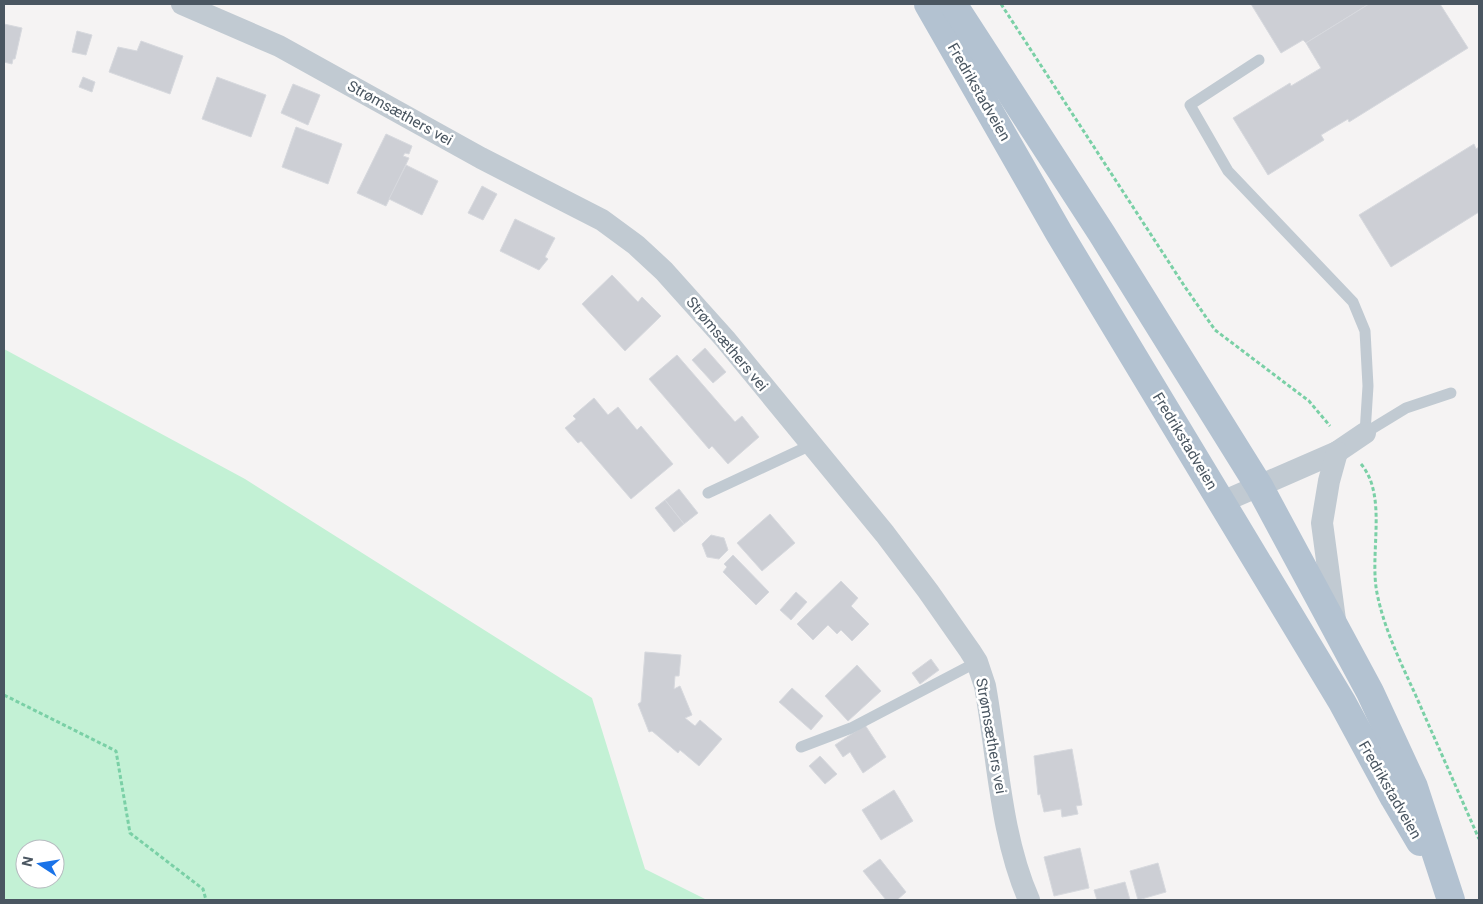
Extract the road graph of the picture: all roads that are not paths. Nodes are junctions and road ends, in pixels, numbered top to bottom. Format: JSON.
{"nodes":[{"id":1,"x":182,"y":4,"type":"edge"},
{"id":2,"x":928,"y":4,"type":"edge"},
{"id":3,"x":954,"y":4,"type":"edge"},
{"id":4,"x":1259,"y":60,"type":"dead end"},
{"id":5,"x":1451,"y":393,"type":"dead end"},
{"id":6,"x":1365,"y":432,"type":"junction"},
{"id":7,"x":811,"y":445,"type":"junction"},
{"id":8,"x":1341,"y":449,"type":"junction"},
{"id":9,"x":1259,"y":486,"type":"junction"},
{"id":10,"x":708,"y":493,"type":"dead end"},
{"id":11,"x":1222,"y":502,"type":"junction"},
{"id":12,"x":1336,"y":628,"type":"junction"},
{"id":13,"x":977,"y":662,"type":"junction"},
{"id":14,"x":801,"y":747,"type":"dead end"},
{"id":15,"x":1446,"y":889,"type":"edge"},
{"id":16,"x":1029,"y":900,"type":"edge"}],
"edges":[{"from":1,"to":7,"type":"street","name":"Strømsæthers vei"},
{"from":2,"to":11,"type":"main road","name":"Fredrikstadveien"},
{"from":3,"to":9,"type":"main road","name":"Fredrikstadveien"},
{"from":4,"to":6,"type":"lane"},
{"from":5,"to":6,"type":"lane"},
{"from":6,"to":8,"type":"street"},
{"from":7,"to":10,"type":"lane"},
{"from":7,"to":13,"type":"street","name":"Strømsæthers vei"},
{"from":8,"to":9,"type":"street"},
{"from":8,"to":12,"type":"street"},
{"from":9,"to":11,"type":"street"},
{"from":9,"to":12,"type":"main road","name":"Fredrikstadveien"},
{"from":11,"to":15,"type":"main road","name":"Fredrikstadveien"},
{"from":12,"to":15,"type":"main road","name":"Fredrikstadveien"},
{"from":13,"to":14,"type":"lane"},
{"from":13,"to":16,"type":"street","name":"Strømsæthers vei"}]}
